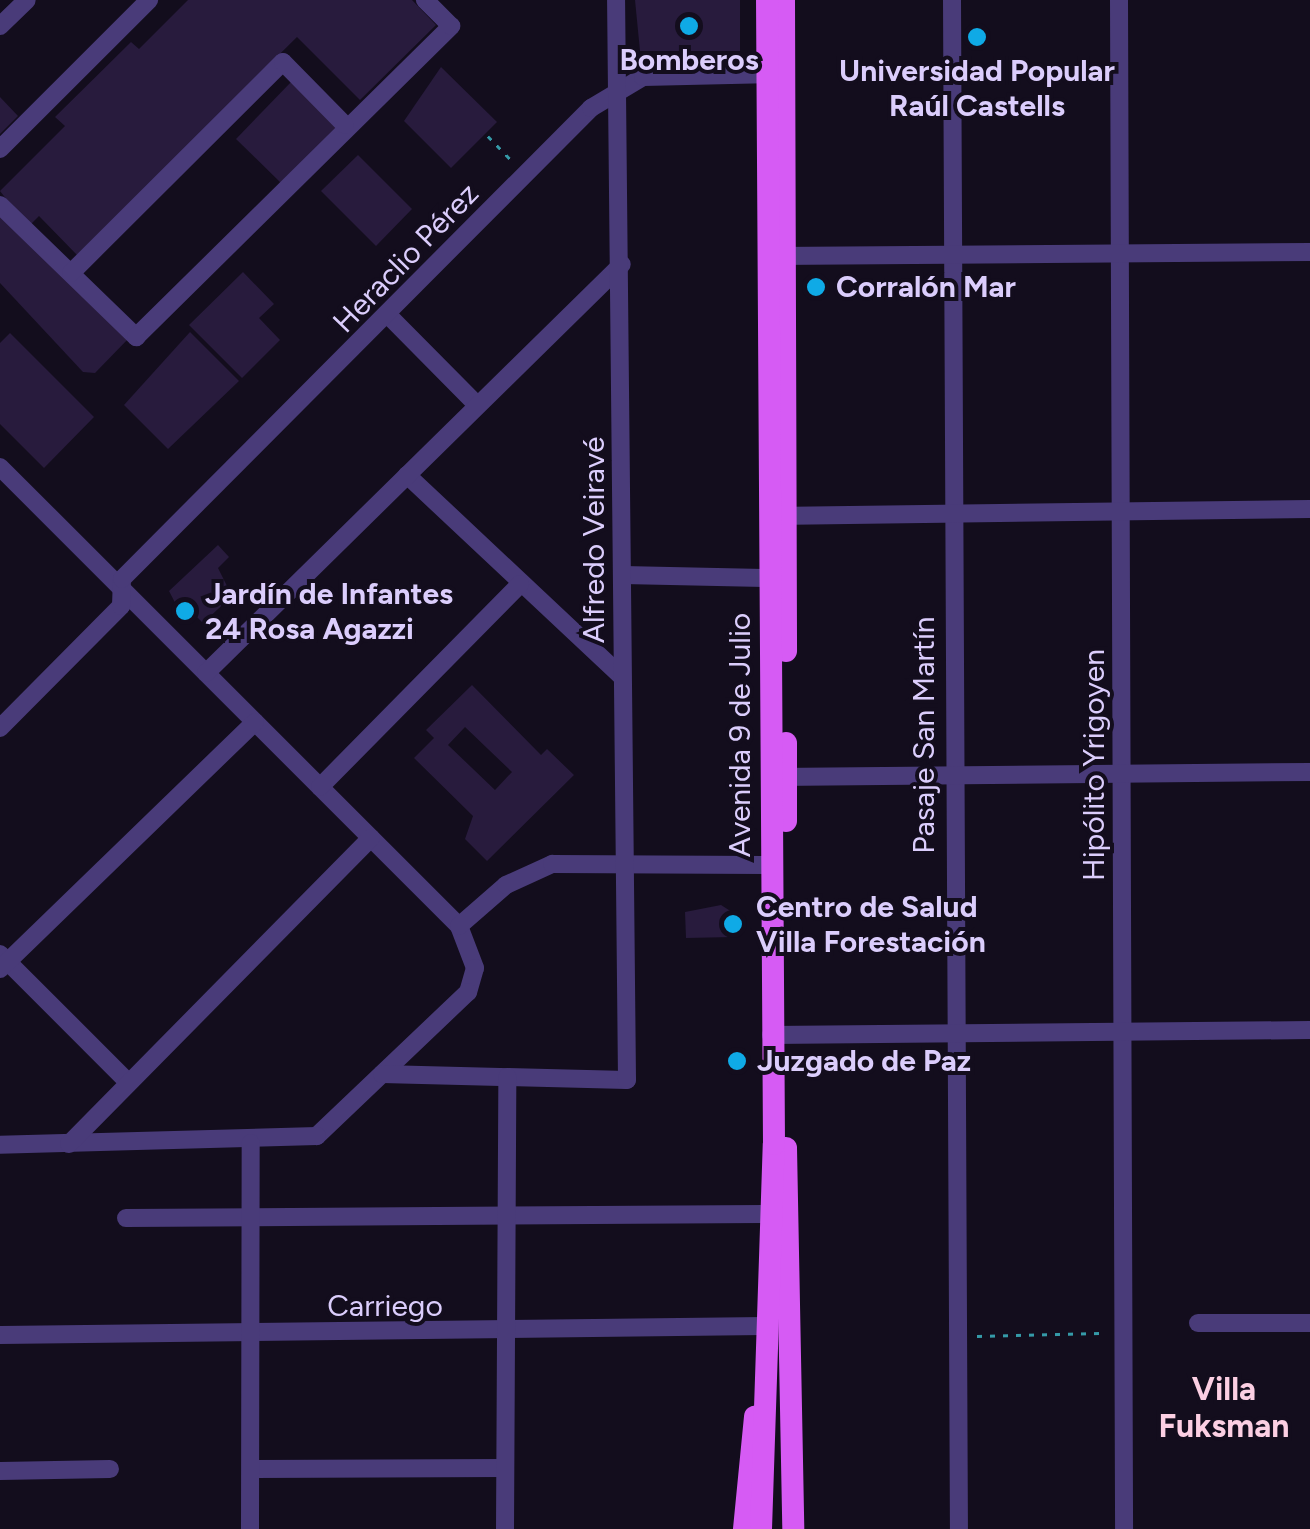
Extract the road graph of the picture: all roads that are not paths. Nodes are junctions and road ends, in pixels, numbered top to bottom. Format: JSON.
{"nodes":[{"id":1,"x":26,"y":0,"type":"edge"},
{"id":2,"x":149,"y":0,"type":"edge"},
{"id":3,"x":425,"y":0,"type":"edge"},
{"id":4,"x":616,"y":0,"type":"edge"},
{"id":5,"x":767,"y":0,"type":"edge"},
{"id":6,"x":784,"y":0,"type":"edge"},
{"id":7,"x":952,"y":0,"type":"edge"},
{"id":8,"x":1119,"y":0,"type":"edge"},
{"id":9,"x":0,"y":26,"type":"edge"},
{"id":10,"x":776,"y":74,"type":"junction"},
{"id":11,"x":618,"y":92,"type":"junction"},
{"id":12,"x":345,"y":125,"type":"junction"},
{"id":13,"x":0,"y":149,"type":"edge"},
{"id":14,"x":0,"y":205,"type":"edge"},
{"id":15,"x":952,"y":252,"type":"junction"},
{"id":16,"x":1121,"y":252,"type":"junction"},
{"id":17,"x":1310,"y":252,"type":"edge"},
{"id":18,"x":778,"y":256,"type":"junction"},
{"id":19,"x":622,"y":264,"type":"junction"},
{"id":20,"x":71,"y":273,"type":"junction"},
{"id":21,"x":390,"y":316,"type":"junction"},
{"id":22,"x":476,"y":404,"type":"junction"},
{"id":23,"x":407,"y":476,"type":"junction"},
{"id":24,"x":4,"y":480,"type":"edge"},
{"id":25,"x":1310,"y":509,"type":"edge"},
{"id":26,"x":1120,"y":510,"type":"junction"},
{"id":27,"x":951,"y":514,"type":"junction"},
{"id":28,"x":777,"y":516,"type":"junction"},
{"id":29,"x":622,"y":574,"type":"junction"},
{"id":30,"x":770,"y":578,"type":"junction"},
{"id":31,"x":520,"y":584,"type":"junction"},
{"id":32,"x":122,"y":589,"type":"junction"},
{"id":33,"x":206,"y":673,"type":"junction"},
{"id":34,"x":621,"y":676,"type":"junction"},
{"id":35,"x":254,"y":722,"type":"junction"},
{"id":36,"x":0,"y":728,"type":"edge"},
{"id":37,"x":952,"y":772,"type":"junction"},
{"id":38,"x":1310,"y":772,"type":"edge"},
{"id":39,"x":1123,"y":774,"type":"junction"},
{"id":40,"x":778,"y":778,"type":"junction"},
{"id":41,"x":320,"y":787,"type":"junction"},
{"id":42,"x":371,"y":838,"type":"junction"},
{"id":43,"x":625,"y":864,"type":"junction"},
{"id":44,"x":770,"y":865,"type":"junction"},
{"id":45,"x":459,"y":926,"type":"junction"},
{"id":46,"x":2,"y":961,"type":"edge"},
{"id":47,"x":952,"y":1030,"type":"junction"},
{"id":48,"x":1123,"y":1030,"type":"junction"},
{"id":49,"x":1310,"y":1030,"type":"edge"},
{"id":50,"x":778,"y":1034,"type":"junction"},
{"id":51,"x":382,"y":1074,"type":"junction"},
{"id":52,"x":507,"y":1077,"type":"junction"},
{"id":53,"x":127,"y":1081,"type":"junction"},
{"id":54,"x":251,"y":1143,"type":"junction"},
{"id":55,"x":69,"y":1144,"type":"junction"},
{"id":56,"x":0,"y":1145,"type":"edge"},
{"id":57,"x":770,"y":1214,"type":"junction"},
{"id":58,"x":506,"y":1216,"type":"junction"},
{"id":59,"x":126,"y":1218,"type":"dead end"},
{"id":60,"x":249,"y":1218,"type":"junction"},
{"id":61,"x":1198,"y":1323,"type":"dead end"},
{"id":62,"x":1310,"y":1323,"type":"edge"},
{"id":63,"x":248,"y":1332,"type":"junction"},
{"id":64,"x":768,"y":1333,"type":"junction"},
{"id":65,"x":0,"y":1334,"type":"edge"},
{"id":66,"x":508,"y":1334,"type":"junction"},
{"id":67,"x":505,"y":1468,"type":"junction"},
{"id":68,"x":110,"y":1469,"type":"dead end"},
{"id":69,"x":252,"y":1469,"type":"junction"},
{"id":70,"x":0,"y":1471,"type":"edge"},
{"id":71,"x":250,"y":1529,"type":"edge"},
{"id":72,"x":505,"y":1529,"type":"edge"},
{"id":73,"x":744,"y":1529,"type":"edge"},
{"id":74,"x":761,"y":1529,"type":"edge"},
{"id":75,"x":796,"y":1529,"type":"edge"},
{"id":76,"x":959,"y":1529,"type":"edge"},
{"id":77,"x":1124,"y":1529,"type":"edge"}],
"edges":[{"from":1,"to":9,"type":"street"},
{"from":2,"to":13,"type":"street"},
{"from":3,"to":12,"type":"street"},
{"from":4,"to":11,"type":"street","name":"Alfredo Veiravé"},
{"from":5,"to":10,"type":"main road","name":"Avenida 9 de Julio"},
{"from":6,"to":10,"type":"main road","name":"Avenida 9 de Julio"},
{"from":7,"to":15,"type":"street","name":"Pasaje San Martín"},
{"from":8,"to":16,"type":"street","name":"Hipólito Yrigoyen"},
{"from":10,"to":11,"type":"street","name":"Heraclio Pérez"},
{"from":10,"to":18,"type":"main road","name":"Avenida 9 de Julio"},
{"from":11,"to":19,"type":"street","name":"Alfredo Veiravé"},
{"from":11,"to":21,"type":"street","name":"Heraclio Pérez"},
{"from":12,"to":20,"type":"street"},
{"from":12,"to":20,"type":"street"},
{"from":14,"to":20,"type":"street"},
{"from":15,"to":16,"type":"street"},
{"from":15,"to":18,"type":"street"},
{"from":15,"to":27,"type":"street","name":"Pasaje San Martín"},
{"from":16,"to":17,"type":"street"},
{"from":16,"to":26,"type":"street","name":"Hipólito Yrigoyen"},
{"from":18,"to":28,"type":"main road","name":"Avenida 9 de Julio"},
{"from":19,"to":22,"type":"street"},
{"from":19,"to":29,"type":"street","name":"Alfredo Veiravé"},
{"from":21,"to":22,"type":"street"},
{"from":21,"to":32,"type":"street","name":"Heraclio Pérez"},
{"from":22,"to":23,"type":"street"},
{"from":23,"to":31,"type":"street"},
{"from":23,"to":33,"type":"street"},
{"from":24,"to":32,"type":"street"},
{"from":25,"to":26,"type":"street"},
{"from":26,"to":27,"type":"street"},
{"from":26,"to":39,"type":"street","name":"Hipólito Yrigoyen"},
{"from":27,"to":28,"type":"street"},
{"from":27,"to":37,"type":"street","name":"Pasaje San Martín"},
{"from":28,"to":30,"type":"main road","name":"Avenida 9 de Julio"},
{"from":28,"to":40,"type":"main road","name":"Avenida 9 de Julio"},
{"from":29,"to":30,"type":"street"},
{"from":29,"to":34,"type":"street","name":"Alfredo Veiravé"},
{"from":30,"to":40,"type":"main road","name":"Avenida 9 de Julio"},
{"from":31,"to":34,"type":"street"},
{"from":31,"to":41,"type":"street"},
{"from":32,"to":33,"type":"street"},
{"from":32,"to":36,"type":"street","name":"Heraclio Pérez"},
{"from":33,"to":35,"type":"street"},
{"from":34,"to":43,"type":"street","name":"Alfredo Veiravé"},
{"from":35,"to":41,"type":"street"},
{"from":35,"to":46,"type":"street"},
{"from":37,"to":39,"type":"street"},
{"from":37,"to":40,"type":"street"},
{"from":37,"to":47,"type":"street","name":"Pasaje San Martín"},
{"from":38,"to":39,"type":"street"},
{"from":39,"to":48,"type":"street","name":"Hipólito Yrigoyen"},
{"from":40,"to":44,"type":"main road","name":"Avenida 9 de Julio"},
{"from":40,"to":50,"type":"main road","name":"Avenida 9 de Julio"},
{"from":41,"to":42,"type":"street"},
{"from":42,"to":45,"type":"street"},
{"from":42,"to":53,"type":"street"},
{"from":43,"to":44,"type":"street"},
{"from":43,"to":45,"type":"street"},
{"from":43,"to":52,"type":"street","name":"Alfredo Veiravé"},
{"from":44,"to":50,"type":"main road","name":"Avenida 9 de Julio"},
{"from":45,"to":51,"type":"street"},
{"from":46,"to":53,"type":"street"},
{"from":47,"to":48,"type":"street"},
{"from":47,"to":50,"type":"street"},
{"from":47,"to":76,"type":"street","name":"Pasaje San Martín"},
{"from":48,"to":49,"type":"street"},
{"from":48,"to":77,"type":"street","name":"Hipólito Yrigoyen"},
{"from":50,"to":57,"type":"main road","name":"Avenida 9 de Julio"},
{"from":50,"to":75,"type":"main road","name":"Avenida 9 de Julio"},
{"from":51,"to":52,"type":"street"},
{"from":51,"to":54,"type":"street"},
{"from":52,"to":58,"type":"street"},
{"from":53,"to":55,"type":"street"},
{"from":54,"to":55,"type":"street"},
{"from":54,"to":60,"type":"street"},
{"from":55,"to":56,"type":"street"},
{"from":57,"to":58,"type":"street"},
{"from":57,"to":64,"type":"main road","name":"Avenida 9 de Julio"},
{"from":58,"to":60,"type":"street"},
{"from":58,"to":66,"type":"street"},
{"from":59,"to":60,"type":"street"},
{"from":60,"to":63,"type":"street"},
{"from":61,"to":62,"type":"street"},
{"from":63,"to":65,"type":"street","name":"Carriego"},
{"from":63,"to":66,"type":"street","name":"Carriego"},
{"from":63,"to":69,"type":"street"},
{"from":64,"to":66,"type":"street","name":"Carriego"},
{"from":64,"to":73,"type":"main road"},
{"from":64,"to":74,"type":"main road","name":"Avenida 9 de Julio"},
{"from":66,"to":67,"type":"street"},
{"from":67,"to":69,"type":"street"},
{"from":67,"to":72,"type":"street"},
{"from":68,"to":70,"type":"street"},
{"from":69,"to":71,"type":"street"}]}
